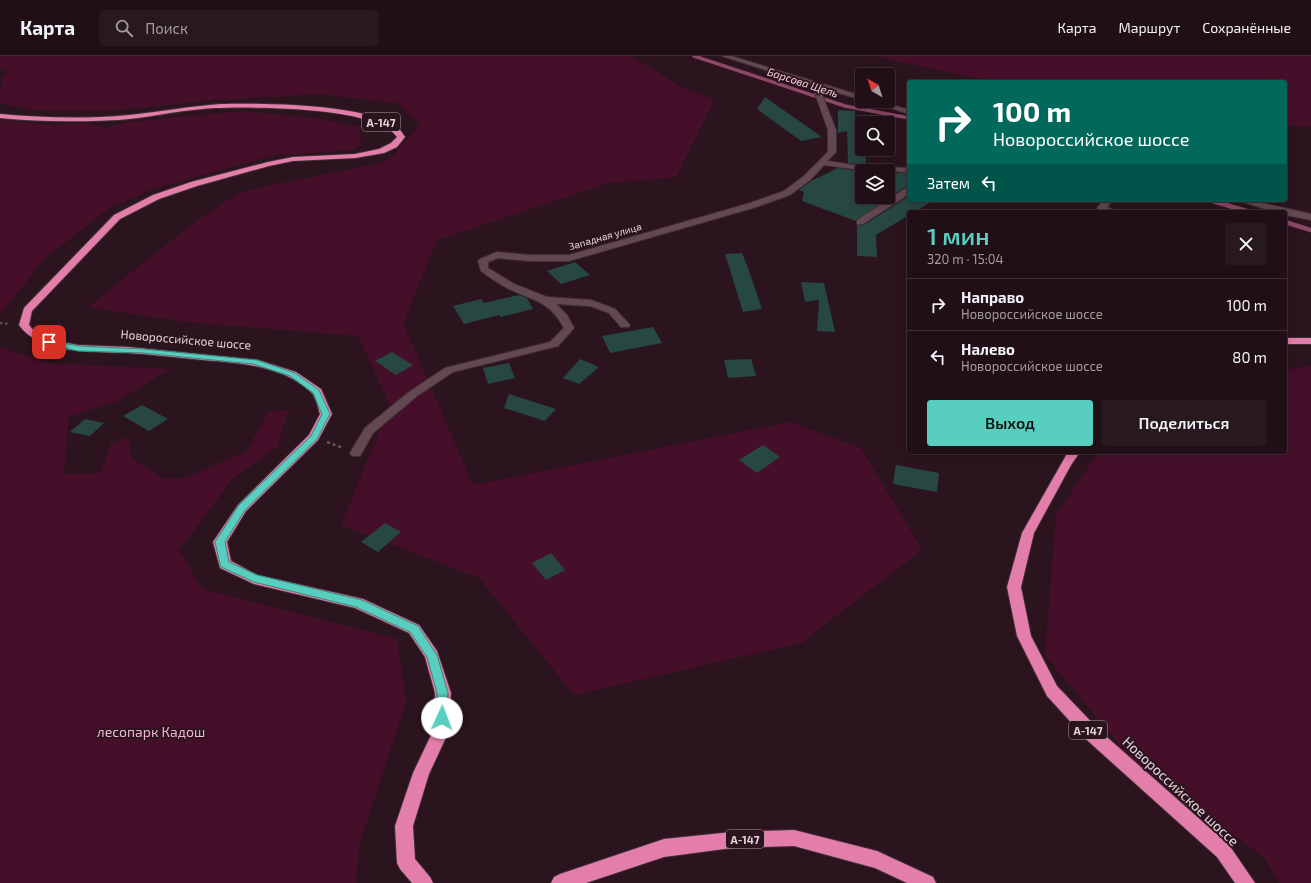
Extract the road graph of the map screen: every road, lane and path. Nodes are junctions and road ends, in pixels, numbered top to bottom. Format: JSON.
{"nodes":[{"id":1,"x":725,"y":56,"type":"edge"},
{"id":2,"x":815,"y":84,"type":"junction"},
{"id":3,"x":855,"y":96,"type":"edge"},
{"id":4,"x":895,"y":108,"type":"edge"},
{"id":5,"x":907,"y":111,"type":"edge"},
{"id":6,"x":0,"y":116,"type":"edge"},
{"id":7,"x":824,"y":163,"type":"junction"},
{"id":8,"x":907,"y":170,"type":"edge"},
{"id":9,"x":907,"y":191,"type":"edge"},
{"id":10,"x":1107,"y":202,"type":"edge"},
{"id":11,"x":1247,"y":202,"type":"edge"},
{"id":12,"x":1108,"y":210,"type":"edge"},
{"id":13,"x":1277,"y":210,"type":"edge"},
{"id":14,"x":1287,"y":213,"type":"edge"},
{"id":15,"x":1311,"y":217,"type":"edge"},
{"id":16,"x":860,"y":222,"type":"dead end"},
{"id":17,"x":547,"y":300,"type":"junction"},
{"id":18,"x":625,"y":325,"type":"dead end"},
{"id":19,"x":1311,"y":341,"type":"edge"},
{"id":20,"x":1287,"y":342,"type":"edge"},
{"id":21,"x":314,"y":437,"type":"junction"},
{"id":22,"x":356,"y":453,"type":"joint"},
{"id":23,"x":1073,"y":454,"type":"edge"},
{"id":24,"x":424,"y":883,"type":"edge"},
{"id":25,"x":560,"y":883,"type":"edge"},
{"id":26,"x":928,"y":883,"type":"edge"},
{"id":27,"x":1246,"y":883,"type":"edge"}],
"edges":[{"from":1,"to":2,"type":"street"},
{"from":2,"to":3,"type":"street"},
{"from":2,"to":7,"type":"street","name":"Западная улица"},
{"from":4,"to":5,"type":"street"},
{"from":6,"to":21,"type":"highway","name":"Новороссийское шоссе","number":"А-147"},
{"from":7,"to":8,"type":"street"},
{"from":7,"to":17,"type":"street","name":"Западная улица"},
{"from":9,"to":16,"type":"street"},
{"from":10,"to":12,"type":"street"},
{"from":11,"to":13,"type":"street"},
{"from":14,"to":15,"type":"street"},
{"from":17,"to":18,"type":"street"},
{"from":17,"to":22,"type":"street","name":"Западная улица"},
{"from":19,"to":20,"type":"highway"},
{"from":21,"to":22,"type":"path"},
{"from":21,"to":24,"type":"highway","name":"Новороссийское шоссе","number":"А-147"},
{"from":23,"to":27,"type":"highway","name":"Новороссийское шоссе","number":"А-147"},
{"from":25,"to":26,"type":"highway","number":"А-147"}]}
